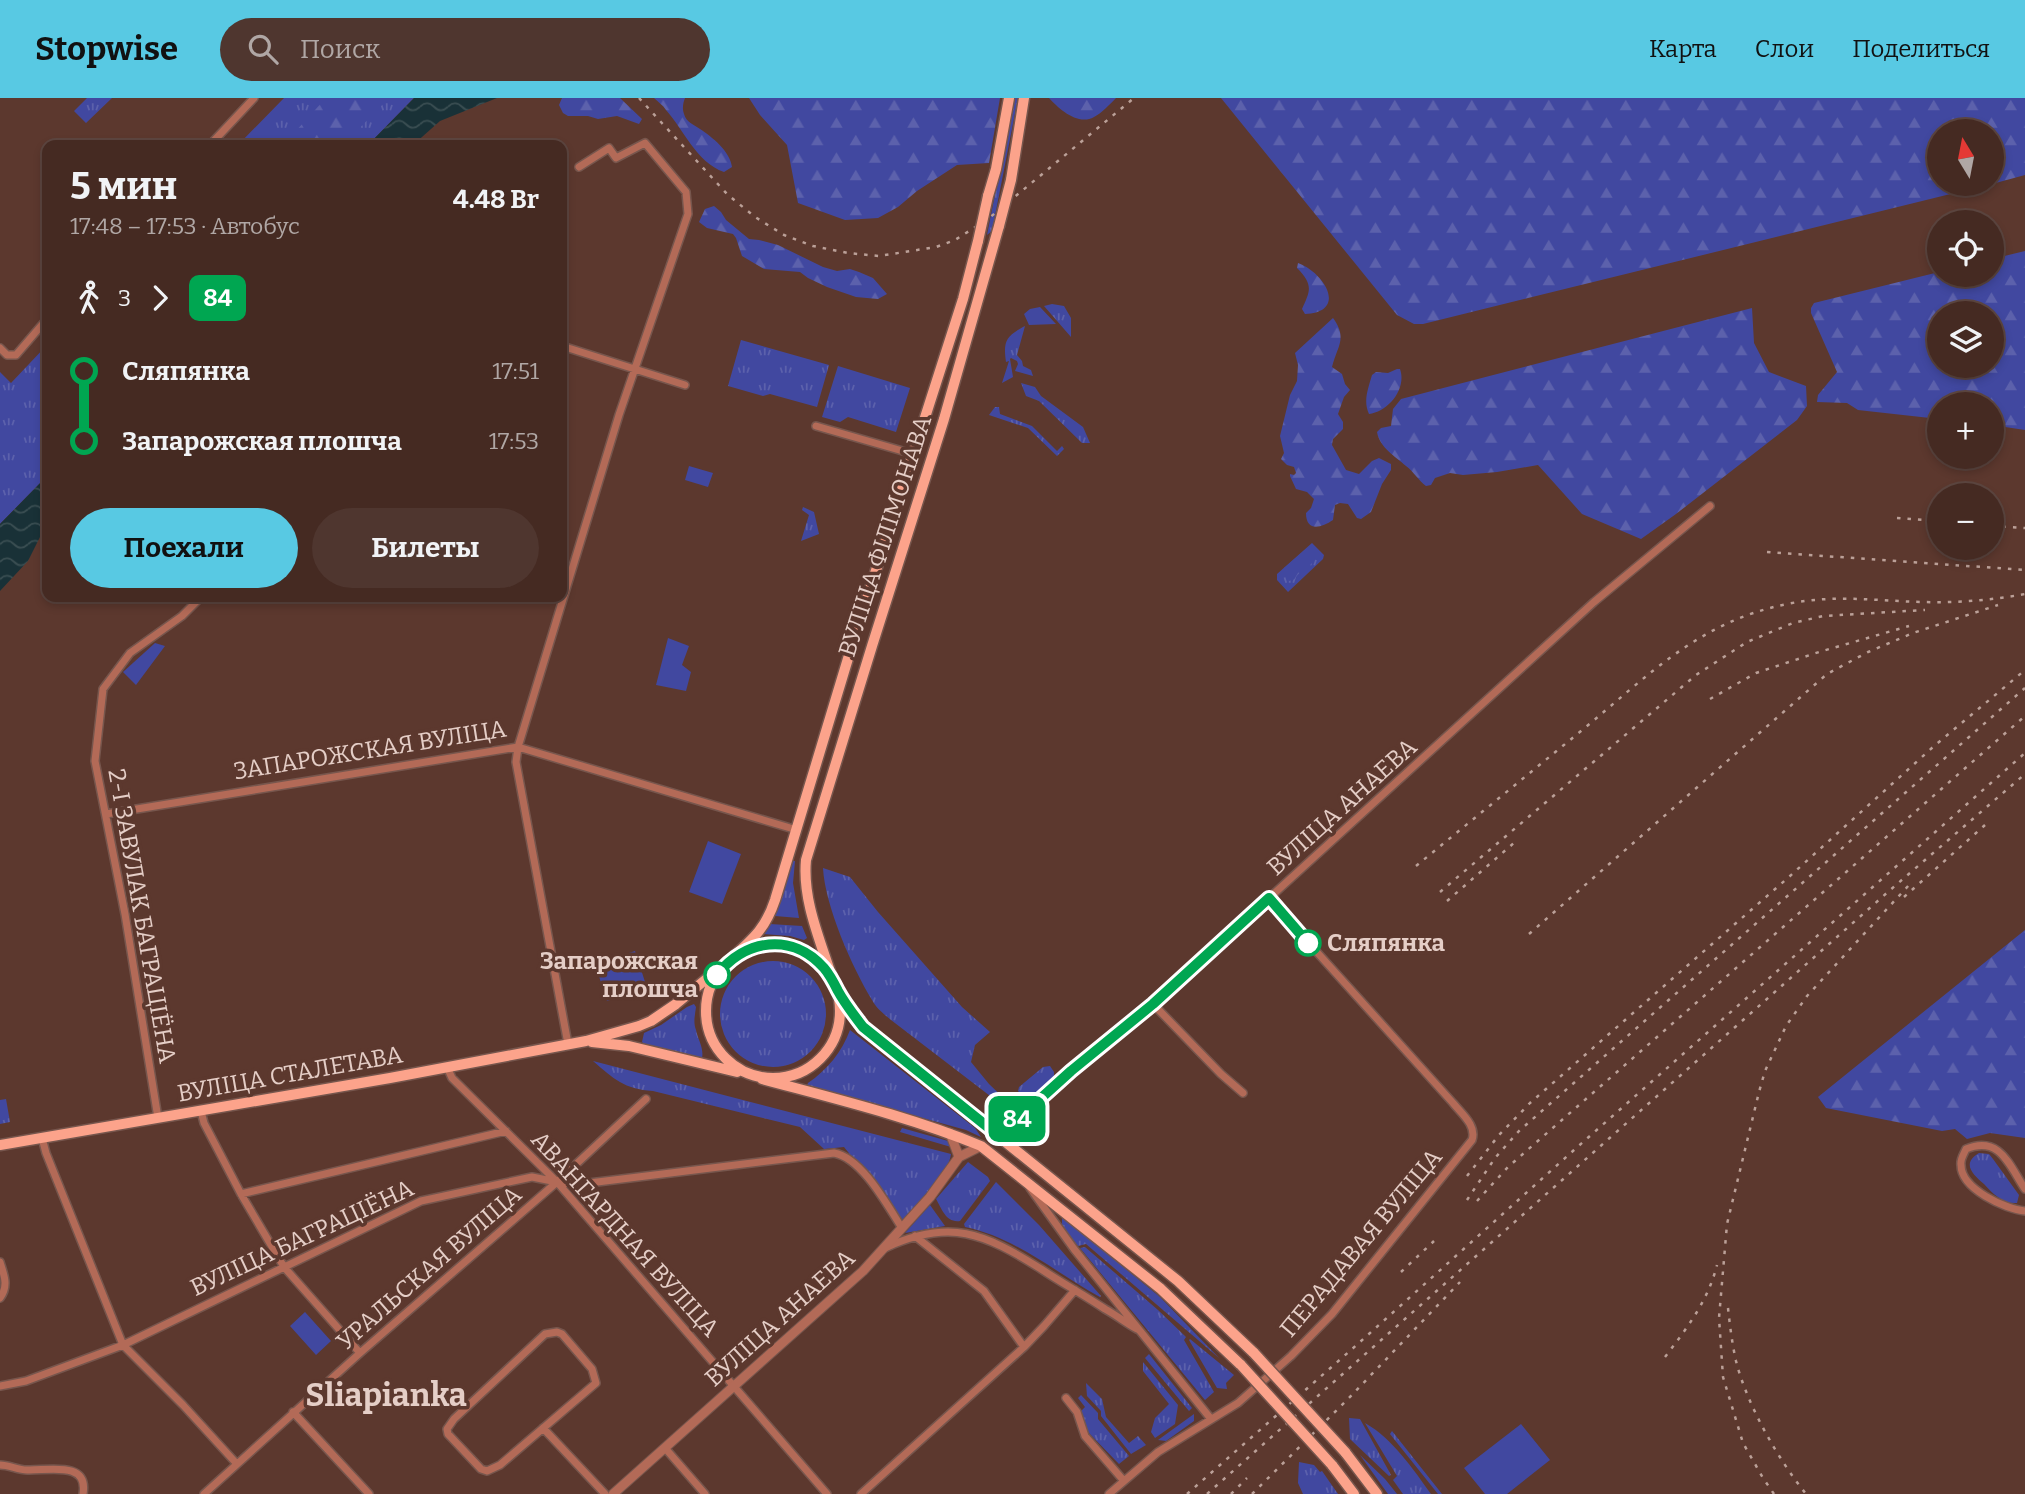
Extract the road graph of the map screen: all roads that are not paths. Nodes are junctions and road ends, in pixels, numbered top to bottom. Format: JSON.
{"nodes":[{"id":1,"x":254,"y":98,"type":"edge"},
{"id":2,"x":1009,"y":98,"type":"edge"},
{"id":3,"x":1024,"y":98,"type":"edge"},
{"id":4,"x":215,"y":140,"type":"edge"},
{"id":5,"x":579,"y":167,"type":"dead end"},
{"id":6,"x":42,"y":325,"type":"edge"},
{"id":7,"x":0,"y":348,"type":"edge"},
{"id":8,"x":567,"y":348,"type":"edge"},
{"id":9,"x":634,"y":369,"type":"junction"},
{"id":10,"x":685,"y":385,"type":"dead end"},
{"id":11,"x":928,"y":414,"type":"junction"},
{"id":12,"x":944,"y":419,"type":"junction"},
{"id":13,"x":816,"y":426,"type":"dead end"},
{"id":14,"x":913,"y":454,"type":"junction"},
{"id":15,"x":1710,"y":506,"type":"dead end"},
{"id":16,"x":567,"y":585,"type":"edge"},
{"id":17,"x":196,"y":602,"type":"edge"},
{"id":18,"x":562,"y":602,"type":"edge"},
{"id":19,"x":517,"y":747,"type":"junction"},
{"id":20,"x":106,"y":814,"type":"junction"},
{"id":21,"x":797,"y":830,"type":"junction"},
{"id":22,"x":1269,"y":898,"type":"junction"},
{"id":23,"x":731,"y":959,"type":"junction"},
{"id":24,"x":836,"y":987,"type":"junction"},
{"id":25,"x":1153,"y":1004,"type":"junction"},
{"id":26,"x":586,"y":1041,"type":"junction"},
{"id":27,"x":568,"y":1044,"type":"junction"},
{"id":28,"x":447,"y":1067,"type":"junction"},
{"id":29,"x":748,"y":1074,"type":"junction"},
{"id":30,"x":762,"y":1079,"type":"junction"},
{"id":31,"x":1243,"y":1093,"type":"dead end"},
{"id":32,"x":646,"y":1098,"type":"dead end"},
{"id":33,"x":201,"y":1111,"type":"junction"},
{"id":34,"x":158,"y":1118,"type":"junction"},
{"id":35,"x":506,"y":1131,"type":"junction"},
{"id":36,"x":950,"y":1133,"type":"junction"},
{"id":37,"x":999,"y":1136,"type":"junction"},
{"id":38,"x":41,"y":1138,"type":"junction"},
{"id":39,"x":0,"y":1145,"type":"edge"},
{"id":40,"x":981,"y":1146,"type":"junction"},
{"id":41,"x":959,"y":1157,"type":"junction"},
{"id":42,"x":1021,"y":1176,"type":"junction"},
{"id":43,"x":557,"y":1182,"type":"junction"},
{"id":44,"x":2025,"y":1189,"type":"edge"},
{"id":45,"x":241,"y":1194,"type":"junction"},
{"id":46,"x":2025,"y":1211,"type":"edge"},
{"id":47,"x":902,"y":1228,"type":"junction"},
{"id":48,"x":915,"y":1236,"type":"junction"},
{"id":49,"x":885,"y":1248,"type":"junction"},
{"id":50,"x":0,"y":1262,"type":"edge"},
{"id":51,"x":284,"y":1267,"type":"junction"},
{"id":52,"x":1074,"y":1290,"type":"junction"},
{"id":53,"x":0,"y":1298,"type":"edge"},
{"id":54,"x":1141,"y":1331,"type":"junction"},
{"id":55,"x":123,"y":1345,"type":"junction"},
{"id":56,"x":1024,"y":1347,"type":"junction"},
{"id":57,"x":360,"y":1353,"type":"junction"},
{"id":58,"x":733,"y":1385,"type":"junction"},
{"id":59,"x":0,"y":1386,"type":"edge"},
{"id":60,"x":1066,"y":1398,"type":"dead end"},
{"id":61,"x":293,"y":1412,"type":"junction"},
{"id":62,"x":1211,"y":1419,"type":"junction"},
{"id":63,"x":543,"y":1428,"type":"junction"},
{"id":64,"x":666,"y":1448,"type":"junction"},
{"id":65,"x":236,"y":1463,"type":"junction"},
{"id":66,"x":0,"y":1465,"type":"edge"},
{"id":67,"x":1124,"y":1481,"type":"junction"},
{"id":68,"x":208,"y":1493,"type":"edge"},
{"id":69,"x":83,"y":1494,"type":"edge"},
{"id":70,"x":369,"y":1494,"type":"edge"},
{"id":71,"x":605,"y":1494,"type":"edge"},
{"id":72,"x":613,"y":1494,"type":"edge"},
{"id":73,"x":705,"y":1494,"type":"edge"},
{"id":74,"x":827,"y":1494,"type":"edge"},
{"id":75,"x":862,"y":1494,"type":"edge"},
{"id":76,"x":1109,"y":1494,"type":"edge"},
{"id":77,"x":1354,"y":1494,"type":"edge"},
{"id":78,"x":1377,"y":1494,"type":"edge"}],
"edges":[{"from":1,"to":4,"type":"street"},
{"from":2,"to":11,"type":"main road","name":"ВУЛІЦА ФІЛІМОНАВА","bridge":true},
{"from":3,"to":12,"type":"main road","name":"ВУЛІЦА ФІЛІМОНАВА","bridge":true},
{"from":5,"to":9,"type":"street"},
{"from":6,"to":7,"type":"street"},
{"from":8,"to":9,"type":"street"},
{"from":9,"to":10,"type":"street"},
{"from":9,"to":16,"type":"street"},
{"from":11,"to":12,"type":"main road"},
{"from":11,"to":14,"type":"main road","name":"ВУЛІЦА ФІЛІМОНАВА"},
{"from":12,"to":24,"type":"main road","name":"ВУЛІЦА ФІЛІМОНАВА"},
{"from":13,"to":14,"type":"street"},
{"from":14,"to":21,"type":"main road","name":"ВУЛІЦА ФІЛІМОНАВА"},
{"from":15,"to":22,"type":"street","name":"ВУЛІЦА АНАЕВА"},
{"from":17,"to":20,"type":"street","name":"2-І ЗАВУЛАК БАГРАЦІЁНА"},
{"from":18,"to":19,"type":"street"},
{"from":19,"to":20,"type":"street","name":"ЗАПАРОЖСКАЯ ВУЛІЦА"},
{"from":19,"to":21,"type":"street","name":"ЗАПАРОЖСКАЯ ВУЛІЦА"},
{"from":19,"to":27,"type":"street"},
{"from":20,"to":34,"type":"street","name":"2-І ЗАВУЛАК БАГРАЦІЁНА"},
{"from":21,"to":23,"type":"main road","name":"ВУЛІЦА ФІЛІМОНАВА"},
{"from":22,"to":25,"type":"street","name":"ВУЛІЦА АНАЕВА"},
{"from":22,"to":62,"type":"street","name":"ПЕРАДАВАЯ ВУЛІЦА"},
{"from":23,"to":24,"type":"main road"},
{"from":23,"to":26,"type":"main road"},
{"from":23,"to":29,"type":"main road"},
{"from":24,"to":30,"type":"main road"},
{"from":24,"to":37,"type":"main road"},
{"from":25,"to":31,"type":"street"},
{"from":25,"to":37,"type":"street","name":"ВУЛІЦА АНАЕВА"},
{"from":26,"to":27,"type":"main road","name":"ВУЛІЦА СТАЛЕТАВА"},
{"from":26,"to":29,"type":"main road"},
{"from":27,"to":28,"type":"main road","name":"ВУЛІЦА СТАЛЕТАВА"},
{"from":28,"to":33,"type":"main road","name":"ВУЛІЦА СТАЛЕТАВА"},
{"from":28,"to":35,"type":"street","name":"АВАНГАРДНАЯ ВУЛІЦА"},
{"from":29,"to":30,"type":"main road"},
{"from":30,"to":36,"type":"main road"},
{"from":32,"to":43,"type":"street","name":"УРАЛЬСКАЯ ВУЛІЦА"},
{"from":33,"to":34,"type":"main road","name":"ВУЛІЦА СТАЛЕТАВА"},
{"from":33,"to":45,"type":"street"},
{"from":34,"to":38,"type":"main road","name":"ВУЛІЦА СТАЛЕТАВА"},
{"from":35,"to":43,"type":"street","name":"АВАНГАРДНАЯ ВУЛІЦА"},
{"from":35,"to":45,"type":"street"},
{"from":36,"to":40,"type":"main road"},
{"from":36,"to":41,"type":"street"},
{"from":37,"to":78,"type":"main road","bridge":true},
{"from":38,"to":39,"type":"main road","name":"ВУЛІЦА СТАЛЕТАВА"},
{"from":38,"to":55,"type":"street"},
{"from":40,"to":41,"type":"street","name":"ВУЛІЦА АНАЕВА"},
{"from":40,"to":42,"type":"main road"},
{"from":41,"to":47,"type":"street","name":"ВУЛІЦА АНАЕВА"},
{"from":42,"to":54,"type":"street"},
{"from":42,"to":77,"type":"main road","bridge":true},
{"from":43,"to":47,"type":"street","name":"ВУЛІЦА БАГРАЦІЁНА"},
{"from":43,"to":51,"type":"street","name":"ВУЛІЦА БАГРАЦІЁНА"},
{"from":43,"to":57,"type":"street","name":"УРАЛЬСКАЯ ВУЛІЦА"},
{"from":43,"to":58,"type":"street","name":"АВАНГАРДНАЯ ВУЛІЦА"},
{"from":44,"to":46,"type":"street"},
{"from":45,"to":51,"type":"street"},
{"from":47,"to":49,"type":"street","name":"ВУЛІЦА АНАЕВА"},
{"from":48,"to":49,"type":"street"},
{"from":48,"to":52,"type":"street"},
{"from":48,"to":56,"type":"street"},
{"from":49,"to":58,"type":"street","name":"ВУЛІЦА АНАЕВА"},
{"from":50,"to":53,"type":"street"},
{"from":51,"to":55,"type":"street","name":"ВУЛІЦА БАГРАЦІЁНА"},
{"from":51,"to":57,"type":"street"},
{"from":52,"to":54,"type":"street"},
{"from":52,"to":56,"type":"street"},
{"from":54,"to":62,"type":"street"},
{"from":55,"to":59,"type":"street","name":"ВУЛІЦА БАГРАЦІЁНА"},
{"from":55,"to":65,"type":"street"},
{"from":56,"to":75,"type":"street"},
{"from":57,"to":61,"type":"street","name":"УРАЛЬСКАЯ ВУЛІЦА"},
{"from":58,"to":64,"type":"street","name":"ВУЛІЦА АНАЕВА"},
{"from":58,"to":74,"type":"street","name":"АВАНГАРДНАЯ ВУЛІЦА"},
{"from":60,"to":67,"type":"street"},
{"from":61,"to":65,"type":"street","name":"УРАЛЬСКАЯ ВУЛІЦА"},
{"from":61,"to":70,"type":"street"},
{"from":62,"to":67,"type":"street","name":"ПЕРАДАВАЯ ВУЛІЦА"},
{"from":63,"to":63,"type":"street"},
{"from":63,"to":71,"type":"street"},
{"from":64,"to":72,"type":"street","name":"ВУЛІЦА АНАЕВА"},
{"from":64,"to":73,"type":"street"},
{"from":65,"to":68,"type":"street","name":"УРАЛЬСКАЯ ВУЛІЦА"},
{"from":66,"to":69,"type":"street"},
{"from":67,"to":76,"type":"street","name":"ПЕРАДАВАЯ ВУЛІЦА"}]}
